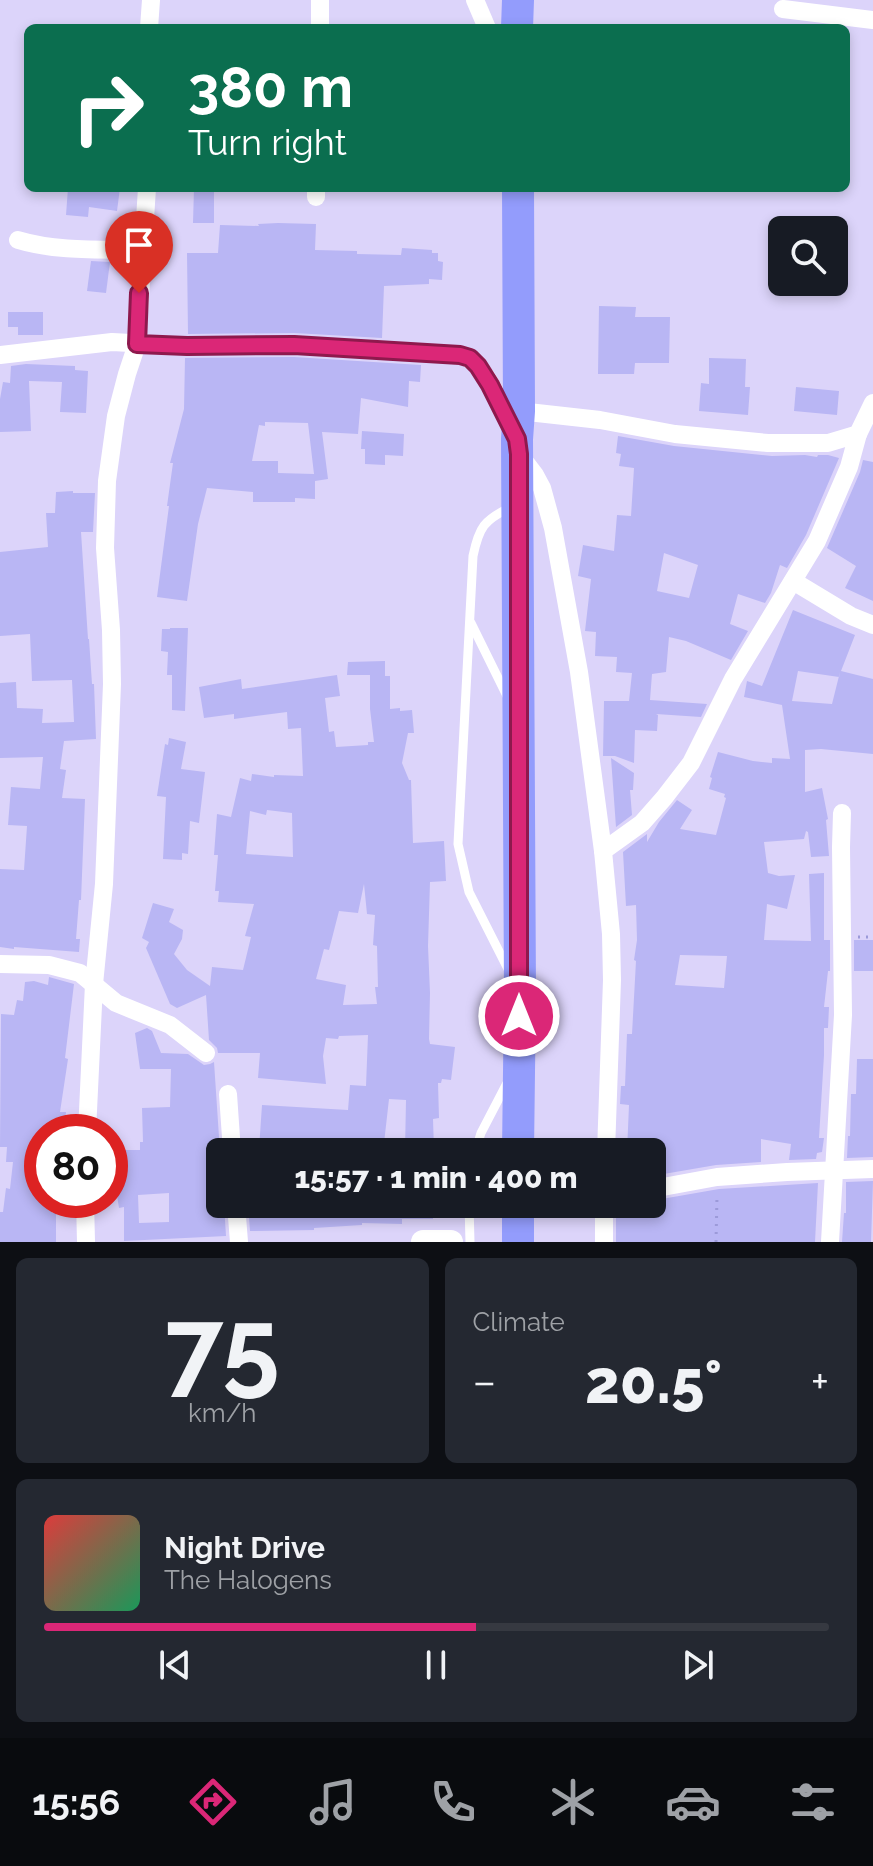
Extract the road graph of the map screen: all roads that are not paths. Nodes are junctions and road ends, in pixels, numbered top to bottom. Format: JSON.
{"nodes":[{"id":1,"x":151,"y":0,"type":"edge"},
{"id":2,"x":320,"y":0,"type":"edge"},
{"id":3,"x":475,"y":0,"type":"edge"},
{"id":4,"x":518,"y":0,"type":"edge"},
{"id":5,"x":783,"y":9,"type":"dead end"},
{"id":6,"x":873,"y":20,"type":"edge"},
{"id":7,"x":149,"y":24,"type":"edge"},
{"id":8,"x":320,"y":24,"type":"edge"},
{"id":9,"x":485,"y":24,"type":"edge"},
{"id":10,"x":517,"y":24,"type":"edge"},
{"id":11,"x":147,"y":192,"type":"edge"},
{"id":12,"x":518,"y":192,"type":"edge"},
{"id":13,"x":18,"y":240,"type":"dead end"},
{"id":14,"x":144,"y":250,"type":"junction"},
{"id":15,"x":137,"y":344,"type":"junction"},
{"id":16,"x":0,"y":355,"type":"edge"},
{"id":17,"x":873,"y":403,"type":"edge"},
{"id":18,"x":865,"y":429,"type":"edge"},
{"id":19,"x":518,"y":434,"type":"junction"},
{"id":20,"x":519,"y":504,"type":"junction"},
{"id":21,"x":793,"y":581,"type":"junction"},
{"id":22,"x":469,"y":619,"type":"junction"},
{"id":23,"x":873,"y":625,"type":"edge"},
{"id":24,"x":519,"y":716,"type":"junction"},
{"id":25,"x":842,"y":813,"type":"dead end"},
{"id":26,"x":603,"y":851,"type":"junction"},
{"id":27,"x":0,"y":964,"type":"edge"},
{"id":28,"x":94,"y":984,"type":"junction"},
{"id":29,"x":520,"y":992,"type":"junction"},
{"id":30,"x":206,"y":1053,"type":"dead end"},
{"id":31,"x":518,"y":1063,"type":"junction"},
{"id":32,"x":228,"y":1094,"type":"dead end"},
{"id":33,"x":88,"y":1114,"type":"edge"},
{"id":34,"x":231,"y":1138,"type":"edge"},
{"id":35,"x":479,"y":1138,"type":"edge"},
{"id":36,"x":518,"y":1138,"type":"edge"},
{"id":37,"x":606,"y":1138,"type":"edge"},
{"id":38,"x":873,"y":1169,"type":"edge"},
{"id":39,"x":834,"y":1170,"type":"junction"},
{"id":40,"x":666,"y":1186,"type":"edge"},
{"id":41,"x":85,"y":1218,"type":"edge"},
{"id":42,"x":237,"y":1218,"type":"edge"},
{"id":43,"x":469,"y":1218,"type":"edge"},
{"id":44,"x":518,"y":1218,"type":"edge"},
{"id":45,"x":604,"y":1218,"type":"edge"},
{"id":46,"x":86,"y":1242,"type":"edge"},
{"id":47,"x":239,"y":1242,"type":"edge"},
{"id":48,"x":423,"y":1242,"type":"edge"},
{"id":49,"x":451,"y":1242,"type":"edge"},
{"id":50,"x":470,"y":1242,"type":"edge"},
{"id":51,"x":518,"y":1242,"type":"edge"},
{"id":52,"x":604,"y":1242,"type":"edge"},
{"id":53,"x":830,"y":1242,"type":"edge"}],
"edges":[{"from":1,"to":7,"type":"street"},
{"from":2,"to":8,"type":"street"},
{"from":3,"to":9,"type":"street"},
{"from":4,"to":10,"type":"highway"},
{"from":5,"to":6,"type":"street"},
{"from":11,"to":14,"type":"street"},
{"from":12,"to":19,"type":"highway"},
{"from":13,"to":14,"type":"street"},
{"from":14,"to":15,"type":"street"},
{"from":15,"to":16,"type":"street"},
{"from":15,"to":19,"type":"street"},
{"from":15,"to":28,"type":"street"},
{"from":17,"to":18,"type":"street"},
{"from":18,"to":19,"type":"street"},
{"from":18,"to":21,"type":"street"},
{"from":19,"to":20,"type":"highway"},
{"from":19,"to":26,"type":"street"},
{"from":20,"to":22,"type":"lane"},
{"from":20,"to":24,"type":"highway"},
{"from":21,"to":23,"type":"street"},
{"from":21,"to":26,"type":"street"},
{"from":22,"to":24,"type":"lane"},
{"from":22,"to":29,"type":"lane"},
{"from":24,"to":29,"type":"highway"},
{"from":25,"to":39,"type":"street"},
{"from":26,"to":37,"type":"street"},
{"from":27,"to":28,"type":"street"},
{"from":28,"to":30,"type":"street"},
{"from":28,"to":33,"type":"street"},
{"from":29,"to":31,"type":"highway"},
{"from":31,"to":35,"type":"lane"},
{"from":31,"to":36,"type":"highway"},
{"from":32,"to":34,"type":"street"},
{"from":38,"to":39,"type":"street"},
{"from":39,"to":40,"type":"street"},
{"from":39,"to":53,"type":"street"},
{"from":41,"to":46,"type":"street"},
{"from":42,"to":47,"type":"street"},
{"from":43,"to":50,"type":"lane"},
{"from":44,"to":51,"type":"highway"},
{"from":45,"to":52,"type":"street"},
{"from":48,"to":49,"type":"street"}]}
